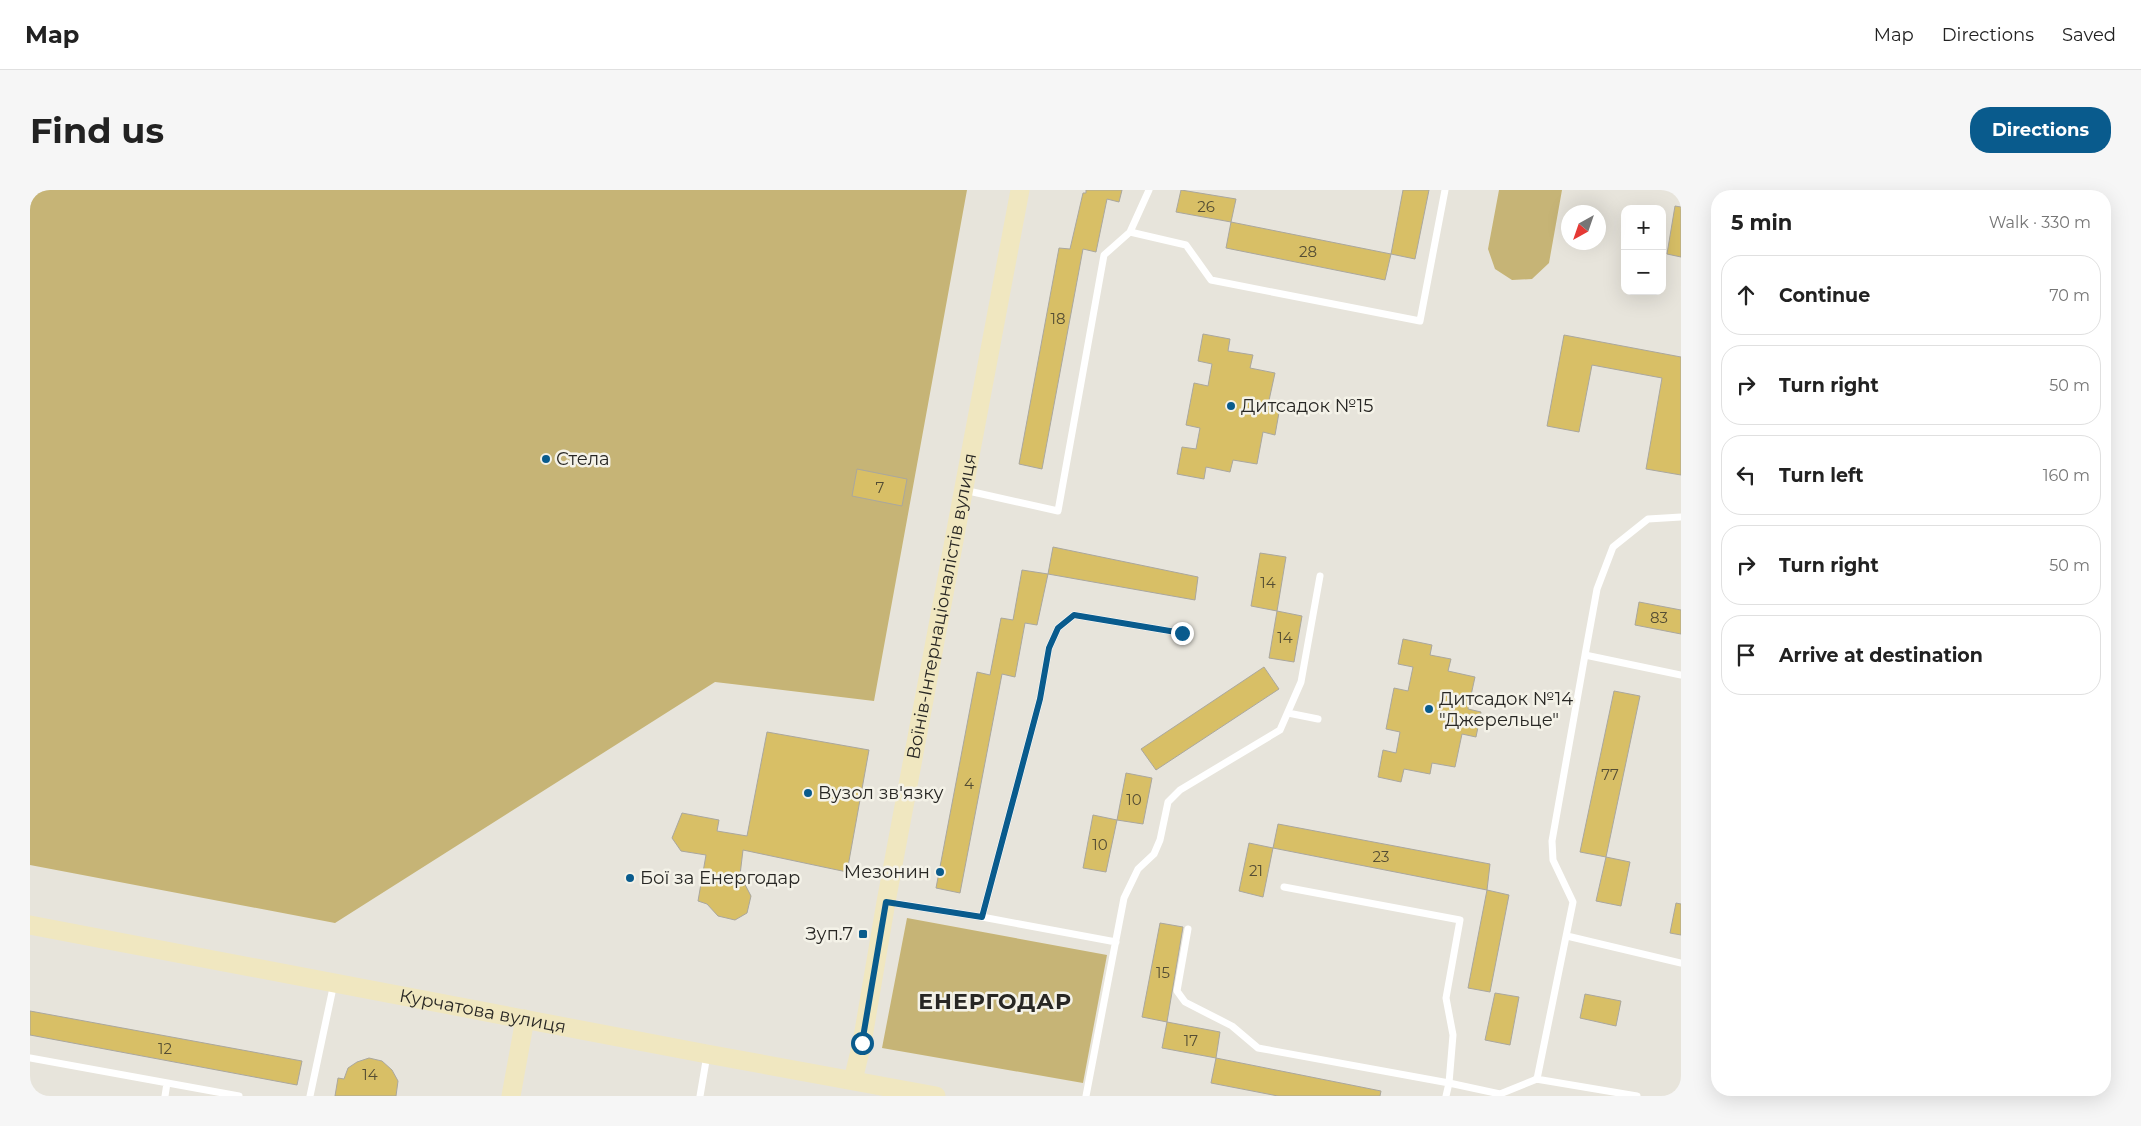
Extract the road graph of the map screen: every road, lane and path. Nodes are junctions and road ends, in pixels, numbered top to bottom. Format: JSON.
{"nodes":[{"id":1,"x":1020,"y":190,"type":"edge"},
{"id":2,"x":1149,"y":190,"type":"edge"},
{"id":3,"x":1445,"y":190,"type":"edge"},
{"id":4,"x":1130,"y":232,"type":"junction"},
{"id":5,"x":964,"y":490,"type":"junction"},
{"id":6,"x":1681,"y":517,"type":"edge"},
{"id":7,"x":1320,"y":576,"type":"dead end"},
{"id":8,"x":1182,"y":633,"type":"dead end"},
{"id":9,"x":1585,"y":655,"type":"junction"},
{"id":10,"x":1681,"y":675,"type":"edge"},
{"id":11,"x":1288,"y":713,"type":"junction"},
{"id":12,"x":1318,"y":719,"type":"dead end"},
{"id":13,"x":1284,"y":887,"type":"dead end"},
{"id":14,"x":886,"y":902,"type":"junction"},
{"id":15,"x":982,"y":917,"type":"junction"},
{"id":16,"x":30,"y":925,"type":"edge"},
{"id":17,"x":1188,"y":928,"type":"dead end"},
{"id":18,"x":1567,"y":936,"type":"junction"},
{"id":19,"x":1116,"y":942,"type":"junction"},
{"id":20,"x":1681,"y":964,"type":"edge"},
{"id":21,"x":334,"y":982,"type":"junction"},
{"id":22,"x":525,"y":1018,"type":"junction"},
{"id":23,"x":707,"y":1054,"type":"junction"},
{"id":24,"x":30,"y":1058,"type":"edge"},
{"id":25,"x":1536,"y":1079,"type":"junction"},
{"id":26,"x":853,"y":1080,"type":"junction"},
{"id":27,"x":168,"y":1083,"type":"junction"},
{"id":28,"x":1449,"y":1083,"type":"junction"},
{"id":29,"x":220,"y":1094,"type":"edge"},
{"id":30,"x":165,"y":1096,"type":"edge"},
{"id":31,"x":239,"y":1096,"type":"edge"},
{"id":32,"x":310,"y":1096,"type":"edge"},
{"id":33,"x":510,"y":1096,"type":"edge"},
{"id":34,"x":700,"y":1096,"type":"edge"},
{"id":35,"x":936,"y":1096,"type":"edge"},
{"id":36,"x":1086,"y":1096,"type":"edge"},
{"id":37,"x":1446,"y":1096,"type":"edge"},
{"id":38,"x":1637,"y":1096,"type":"edge"}],
"edges":[{"from":1,"to":5,"type":"street","name":"Воїнів-Інтернаціоналістів вулиця"},
{"from":2,"to":4,"type":"lane"},
{"from":3,"to":4,"type":"lane"},
{"from":4,"to":5,"type":"lane"},
{"from":5,"to":14,"type":"street","name":"Воїнів-Інтернаціоналістів вулиця"},
{"from":6,"to":9,"type":"lane"},
{"from":7,"to":11,"type":"lane"},
{"from":8,"to":15,"type":"lane"},
{"from":9,"to":10,"type":"lane"},
{"from":9,"to":18,"type":"lane"},
{"from":11,"to":12,"type":"lane"},
{"from":11,"to":19,"type":"lane"},
{"from":13,"to":28,"type":"lane"},
{"from":14,"to":15,"type":"lane"},
{"from":14,"to":26,"type":"street","name":"Воїнів-Інтернаціоналістів вулиця"},
{"from":15,"to":19,"type":"lane"},
{"from":16,"to":21,"type":"street","name":"Курчатова вулиця"},
{"from":17,"to":28,"type":"lane"},
{"from":18,"to":20,"type":"lane"},
{"from":18,"to":25,"type":"lane"},
{"from":19,"to":36,"type":"lane"},
{"from":21,"to":22,"type":"street","name":"Курчатова вулиця"},
{"from":21,"to":32,"type":"lane"},
{"from":22,"to":23,"type":"street","name":"Курчатова вулиця"},
{"from":22,"to":33,"type":"street"},
{"from":23,"to":26,"type":"street","name":"Курчатова вулиця"},
{"from":23,"to":34,"type":"lane"},
{"from":24,"to":27,"type":"lane"},
{"from":25,"to":28,"type":"lane"},
{"from":25,"to":38,"type":"lane"},
{"from":26,"to":35,"type":"street","name":"Курчатова вулиця"},
{"from":27,"to":29,"type":"lane"},
{"from":27,"to":30,"type":"lane"},
{"from":28,"to":37,"type":"lane"},
{"from":29,"to":31,"type":"lane"}]}
